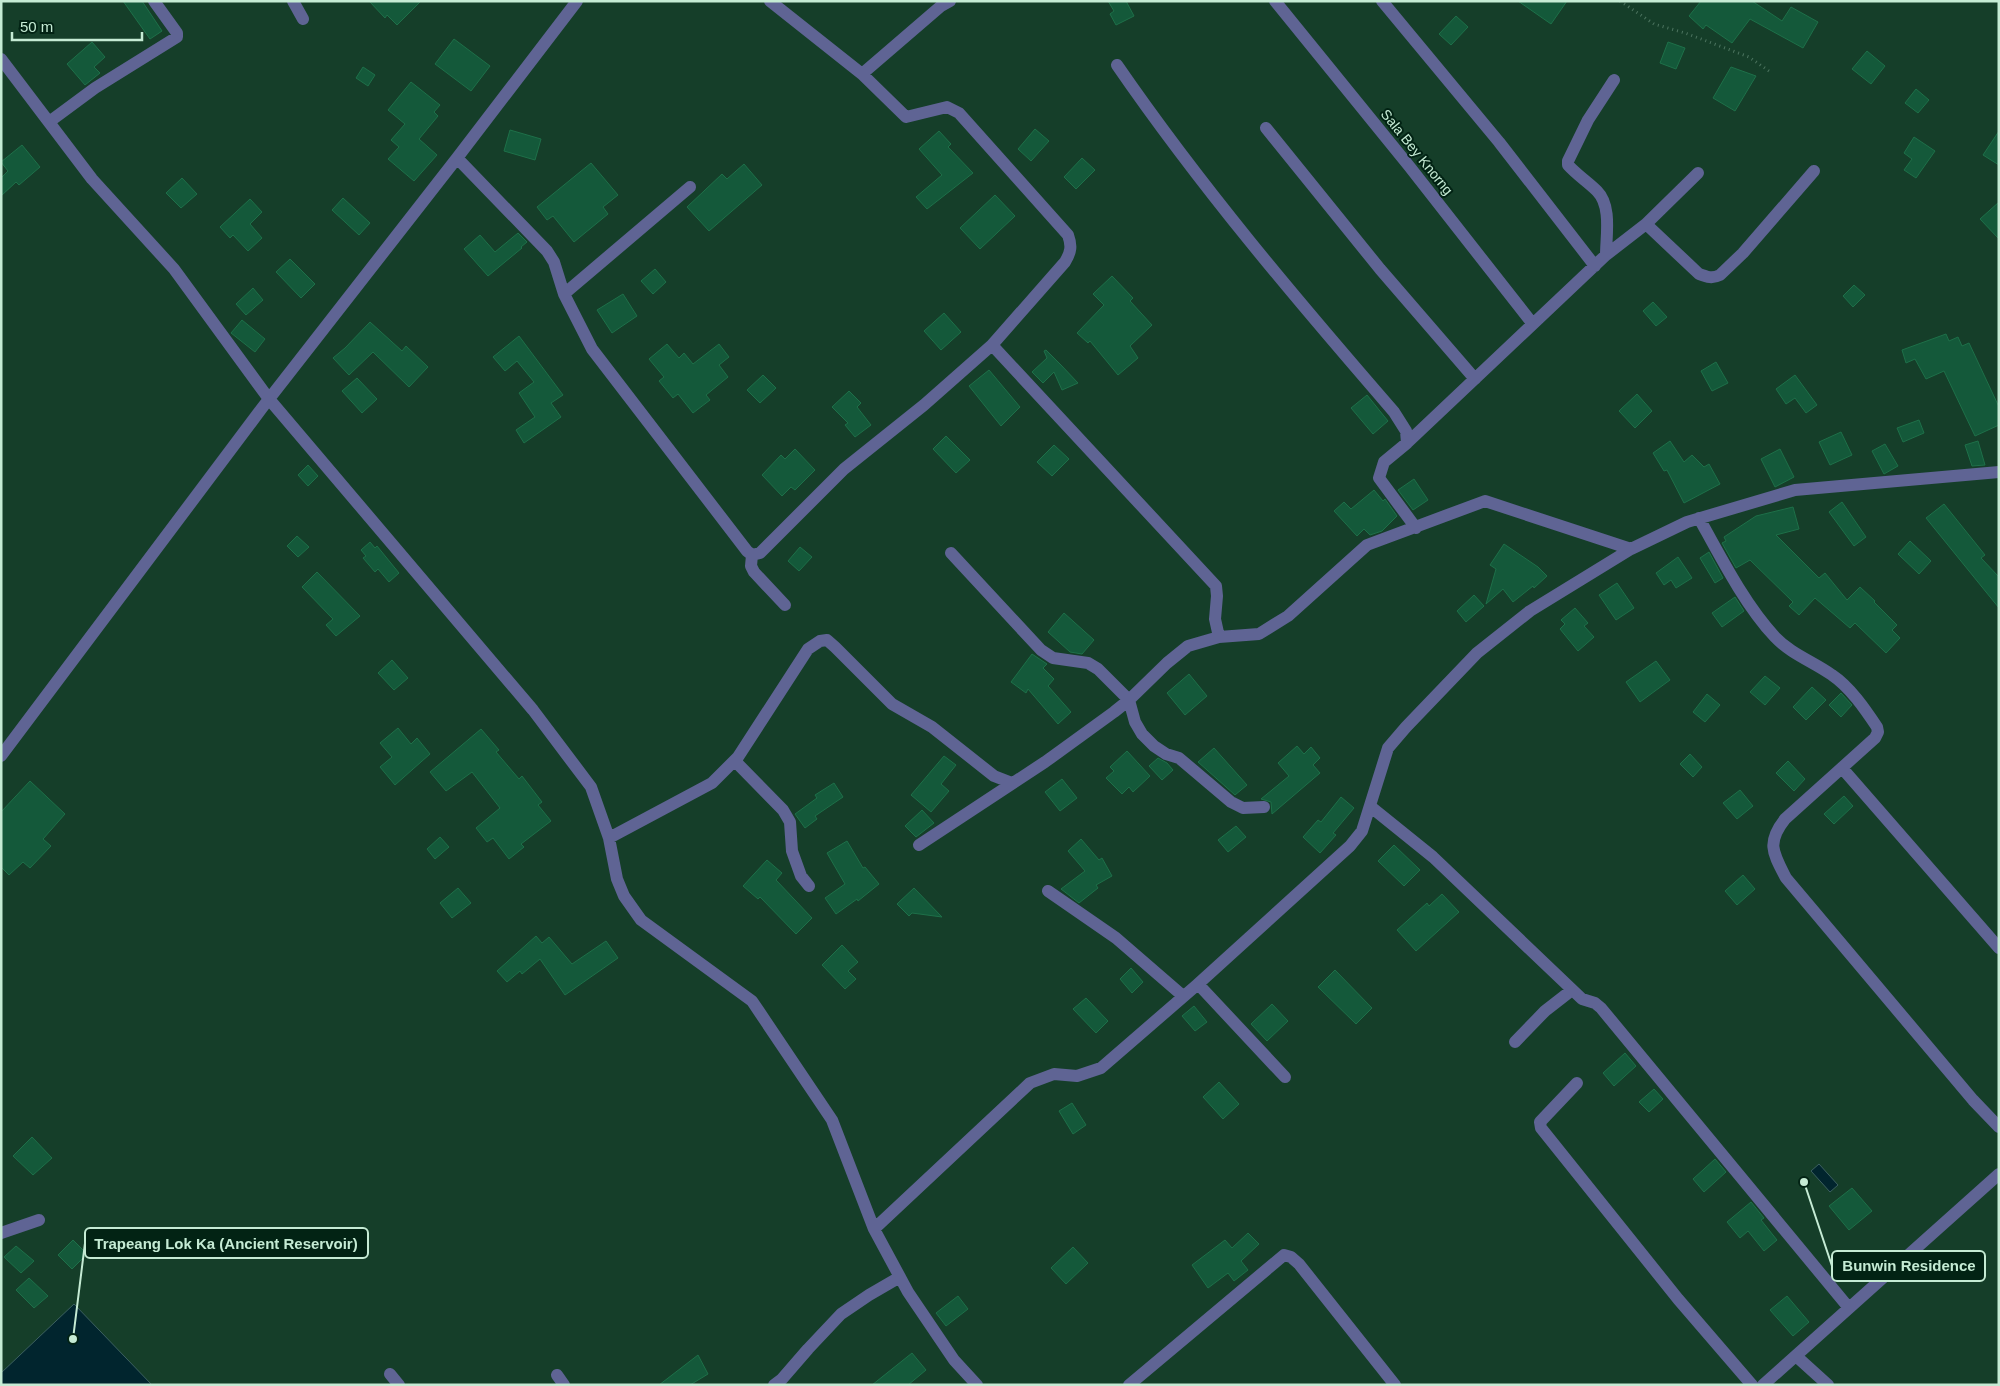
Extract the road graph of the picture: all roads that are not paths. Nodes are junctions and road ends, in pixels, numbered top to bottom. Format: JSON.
{"nodes":[{"id":1,"x":154,"y":1,"type":"edge"},
{"id":2,"x":293,"y":1,"type":"edge"},
{"id":3,"x":577,"y":1,"type":"edge"},
{"id":4,"x":770,"y":1,"type":"edge"},
{"id":5,"x":950,"y":1,"type":"edge"},
{"id":6,"x":1276,"y":1,"type":"edge"},
{"id":7,"x":1382,"y":1,"type":"edge"},
{"id":8,"x":303,"y":19,"type":"dead end"},
{"id":9,"x":1,"y":59,"type":"edge"},
{"id":10,"x":1117,"y":65,"type":"dead end"},
{"id":11,"x":862,"y":74,"type":"junction"},
{"id":12,"x":1614,"y":80,"type":"dead end"},
{"id":13,"x":49,"y":122,"type":"junction"},
{"id":14,"x":1266,"y":128,"type":"dead end"},
{"id":15,"x":458,"y":158,"type":"junction"},
{"id":16,"x":1814,"y":171,"type":"dead end"},
{"id":17,"x":1698,"y":173,"type":"dead end"},
{"id":18,"x":690,"y":187,"type":"dead end"},
{"id":19,"x":1646,"y":224,"type":"junction"},
{"id":20,"x":1606,"y":255,"type":"junction"},
{"id":21,"x":1595,"y":266,"type":"junction"},
{"id":22,"x":564,"y":294,"type":"junction"},
{"id":23,"x":1532,"y":323,"type":"junction"},
{"id":24,"x":992,"y":345,"type":"junction"},
{"id":25,"x":1474,"y":379,"type":"junction"},
{"id":26,"x":266,"y":404,"type":"junction"},
{"id":27,"x":1407,"y":443,"type":"junction"},
{"id":28,"x":1999,"y":472,"type":"edge"},
{"id":29,"x":1699,"y":518,"type":"junction"},
{"id":30,"x":1416,"y":528,"type":"junction"},
{"id":31,"x":1631,"y":549,"type":"junction"},
{"id":32,"x":950,"y":553,"type":"dead end"},
{"id":33,"x":752,"y":555,"type":"junction"},
{"id":34,"x":785,"y":605,"type":"dead end"},
{"id":35,"x":1219,"y":637,"type":"junction"},
{"id":36,"x":1130,"y":700,"type":"junction"},
{"id":37,"x":1,"y":756,"type":"edge"},
{"id":38,"x":735,"y":761,"type":"junction"},
{"id":39,"x":1842,"y":768,"type":"junction"},
{"id":40,"x":1012,"y":783,"type":"junction"},
{"id":41,"x":1264,"y":807,"type":"dead end"},
{"id":42,"x":1371,"y":808,"type":"junction"},
{"id":43,"x":609,"y":838,"type":"junction"},
{"id":44,"x":919,"y":844,"type":"dead end"},
{"id":45,"x":809,"y":886,"type":"dead end"},
{"id":46,"x":1048,"y":891,"type":"dead end"},
{"id":47,"x":1999,"y":948,"type":"edge"},
{"id":48,"x":1198,"y":984,"type":"junction"},
{"id":49,"x":1572,"y":990,"type":"junction"},
{"id":50,"x":1183,"y":996,"type":"junction"},
{"id":51,"x":1515,"y":1042,"type":"dead end"},
{"id":52,"x":1285,"y":1077,"type":"dead end"},
{"id":53,"x":1577,"y":1083,"type":"dead end"},
{"id":54,"x":1999,"y":1128,"type":"edge"},
{"id":55,"x":1999,"y":1174,"type":"edge"},
{"id":56,"x":39,"y":1220,"type":"dead end"},
{"id":57,"x":874,"y":1229,"type":"junction"},
{"id":58,"x":1,"y":1233,"type":"edge"},
{"id":59,"x":900,"y":1277,"type":"junction"},
{"id":60,"x":1849,"y":1308,"type":"junction"},
{"id":61,"x":1796,"y":1356,"type":"junction"},
{"id":62,"x":390,"y":1374,"type":"dead end"},
{"id":63,"x":399,"y":1385,"type":"edge"},
{"id":64,"x":774,"y":1385,"type":"edge"},
{"id":65,"x":977,"y":1385,"type":"edge"},
{"id":66,"x":1130,"y":1385,"type":"edge"},
{"id":67,"x":1395,"y":1385,"type":"edge"},
{"id":68,"x":1752,"y":1385,"type":"edge"},
{"id":69,"x":1763,"y":1385,"type":"edge"},
{"id":70,"x":1828,"y":1385,"type":"edge"}],
"edges":[{"from":1,"to":13,"type":"street"},
{"from":2,"to":8,"type":"street"},
{"from":3,"to":15,"type":"street"},
{"from":4,"to":11,"type":"street"},
{"from":5,"to":11,"type":"street"},
{"from":6,"to":23,"type":"street","name":"Sala Bey Knorng"},
{"from":7,"to":21,"type":"street"},
{"from":9,"to":13,"type":"street"},
{"from":10,"to":27,"type":"street"},
{"from":11,"to":24,"type":"street"},
{"from":12,"to":20,"type":"street"},
{"from":13,"to":26,"type":"street"},
{"from":14,"to":25,"type":"street"},
{"from":15,"to":22,"type":"street"},
{"from":15,"to":26,"type":"street"},
{"from":16,"to":19,"type":"street"},
{"from":17,"to":19,"type":"street"},
{"from":18,"to":22,"type":"street"},
{"from":19,"to":20,"type":"street"},
{"from":20,"to":21,"type":"street"},
{"from":21,"to":23,"type":"street"},
{"from":22,"to":33,"type":"street"},
{"from":23,"to":25,"type":"street"},
{"from":24,"to":33,"type":"street"},
{"from":24,"to":35,"type":"street"},
{"from":25,"to":27,"type":"street"},
{"from":26,"to":37,"type":"street"},
{"from":26,"to":43,"type":"street"},
{"from":27,"to":30,"type":"street"},
{"from":28,"to":29,"type":"street"},
{"from":29,"to":31,"type":"street"},
{"from":29,"to":39,"type":"street"},
{"from":30,"to":31,"type":"street"},
{"from":30,"to":35,"type":"street"},
{"from":31,"to":42,"type":"street"},
{"from":32,"to":36,"type":"street"},
{"from":33,"to":34,"type":"street"},
{"from":35,"to":36,"type":"street"},
{"from":36,"to":40,"type":"street"},
{"from":36,"to":41,"type":"street"},
{"from":38,"to":40,"type":"street"},
{"from":38,"to":43,"type":"street"},
{"from":38,"to":45,"type":"street"},
{"from":39,"to":47,"type":"street"},
{"from":39,"to":54,"type":"street"},
{"from":40,"to":44,"type":"street"},
{"from":42,"to":48,"type":"street"},
{"from":42,"to":49,"type":"street"},
{"from":43,"to":57,"type":"street"},
{"from":46,"to":50,"type":"street"},
{"from":48,"to":50,"type":"street"},
{"from":48,"to":52,"type":"street"},
{"from":49,"to":51,"type":"street"},
{"from":49,"to":60,"type":"street"},
{"from":50,"to":57,"type":"street"},
{"from":53,"to":68,"type":"street"},
{"from":55,"to":60,"type":"street"},
{"from":56,"to":58,"type":"street"},
{"from":57,"to":59,"type":"street"},
{"from":59,"to":64,"type":"street"},
{"from":59,"to":65,"type":"street"},
{"from":60,"to":61,"type":"street"},
{"from":61,"to":69,"type":"street"},
{"from":61,"to":70,"type":"street"},
{"from":62,"to":63,"type":"street"},
{"from":66,"to":67,"type":"street"}]}
